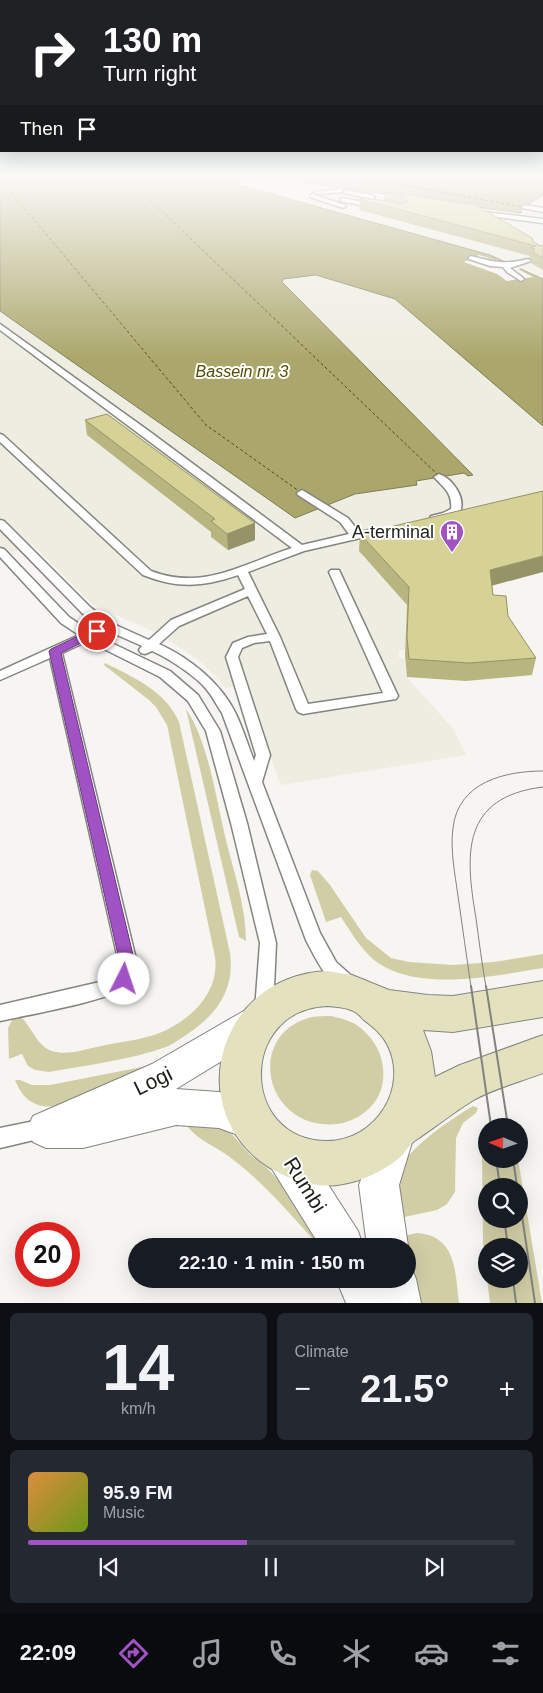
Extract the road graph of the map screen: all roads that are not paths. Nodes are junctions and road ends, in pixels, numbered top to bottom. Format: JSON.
{"nodes":[{"id":1,"x":516,"y":255,"type":"edge"},
{"id":2,"x":471,"y":258,"type":"dead end"},
{"id":3,"x":509,"y":265,"type":"junction"},
{"id":4,"x":521,"y":279,"type":"dead end"},
{"id":5,"x":0,"y":326,"type":"edge"},
{"id":6,"x":0,"y":437,"type":"edge"},
{"id":7,"x":440,"y":477,"type":"dead end"},
{"id":8,"x":302,"y":493,"type":"dead end"},
{"id":9,"x":428,"y":520,"type":"edge"},
{"id":10,"x":0,"y":523,"type":"edge"},
{"id":11,"x":383,"y":530,"type":"edge"},
{"id":12,"x":356,"y":536,"type":"junction"},
{"id":13,"x":300,"y":549,"type":"junction"},
{"id":14,"x":0,"y":551,"type":"edge"},
{"id":15,"x":241,"y":570,"type":"junction"},
{"id":16,"x":335,"y":572,"type":"dead end"},
{"id":17,"x":252,"y":590,"type":"junction"},
{"id":18,"x":105,"y":625,"type":"junction"},
{"id":19,"x":88,"y":636,"type":"junction"},
{"id":20,"x":274,"y":637,"type":"junction"},
{"id":21,"x":150,"y":645,"type":"junction"},
{"id":22,"x":55,"y":651,"type":"junction"},
{"id":23,"x":136,"y":659,"type":"junction"},
{"id":24,"x":0,"y":676,"type":"edge"},
{"id":25,"x":255,"y":782,"type":"junction"},
{"id":26,"x":543,"y":999,"type":"edge"},
{"id":27,"x":368,"y":1002,"type":"junction"},
{"id":28,"x":0,"y":1013,"type":"edge"},
{"id":29,"x":259,"y":1018,"type":"junction"},
{"id":30,"x":543,"y":1054,"type":"edge"},
{"id":31,"x":252,"y":1121,"type":"junction"},
{"id":32,"x":400,"y":1128,"type":"junction"},
{"id":33,"x":46,"y":1129,"type":"junction"},
{"id":34,"x":0,"y":1138,"type":"edge"},
{"id":35,"x":283,"y":1150,"type":"junction"},
{"id":36,"x":338,"y":1238,"type":"edge"},
{"id":37,"x":386,"y":1238,"type":"edge"},
{"id":38,"x":362,"y":1288,"type":"edge"},
{"id":39,"x":397,"y":1288,"type":"edge"},
{"id":40,"x":368,"y":1303,"type":"edge"},
{"id":41,"x":400,"y":1303,"type":"edge"}],
"edges":[{"from":1,"to":3,"type":"lane"},
{"from":2,"to":3,"type":"lane"},
{"from":3,"to":4,"type":"lane"},
{"from":5,"to":13,"type":"lane"},
{"from":6,"to":15,"type":"lane"},
{"from":7,"to":9,"type":"lane"},
{"from":8,"to":12,"type":"lane"},
{"from":10,"to":18,"type":"lane"},
{"from":11,"to":12,"type":"lane"},
{"from":12,"to":13,"type":"lane"},
{"from":13,"to":15,"type":"lane"},
{"from":14,"to":19,"type":"lane"},
{"from":15,"to":17,"type":"lane"},
{"from":16,"to":20,"type":"lane"},
{"from":17,"to":20,"type":"lane"},
{"from":17,"to":21,"type":"lane"},
{"from":18,"to":19,"type":"lane"},
{"from":18,"to":21,"type":"lane"},
{"from":19,"to":22,"type":"lane"},
{"from":19,"to":23,"type":"lane"},
{"from":20,"to":25,"type":"lane"},
{"from":21,"to":23,"type":"lane"},
{"from":21,"to":25,"type":"lane"},
{"from":22,"to":24,"type":"lane"},
{"from":22,"to":28,"type":"lane"},
{"from":23,"to":29,"type":"lane"},
{"from":25,"to":27,"type":"lane"},
{"from":26,"to":27,"type":"street"},
{"from":27,"to":29,"type":"street"},
{"from":27,"to":32,"type":"street"},
{"from":29,"to":31,"type":"street"},
{"from":29,"to":33,"type":"street","name":"Logi"},
{"from":30,"to":32,"type":"street"},
{"from":31,"to":33,"type":"street","name":"Logi"},
{"from":31,"to":35,"type":"street"},
{"from":32,"to":35,"type":"street"},
{"from":32,"to":37,"type":"street"},
{"from":33,"to":34,"type":"lane","name":"Logi"},
{"from":35,"to":36,"type":"street","name":"Rumbi"},
{"from":38,"to":40,"type":"street"},
{"from":39,"to":41,"type":"street"}]}
